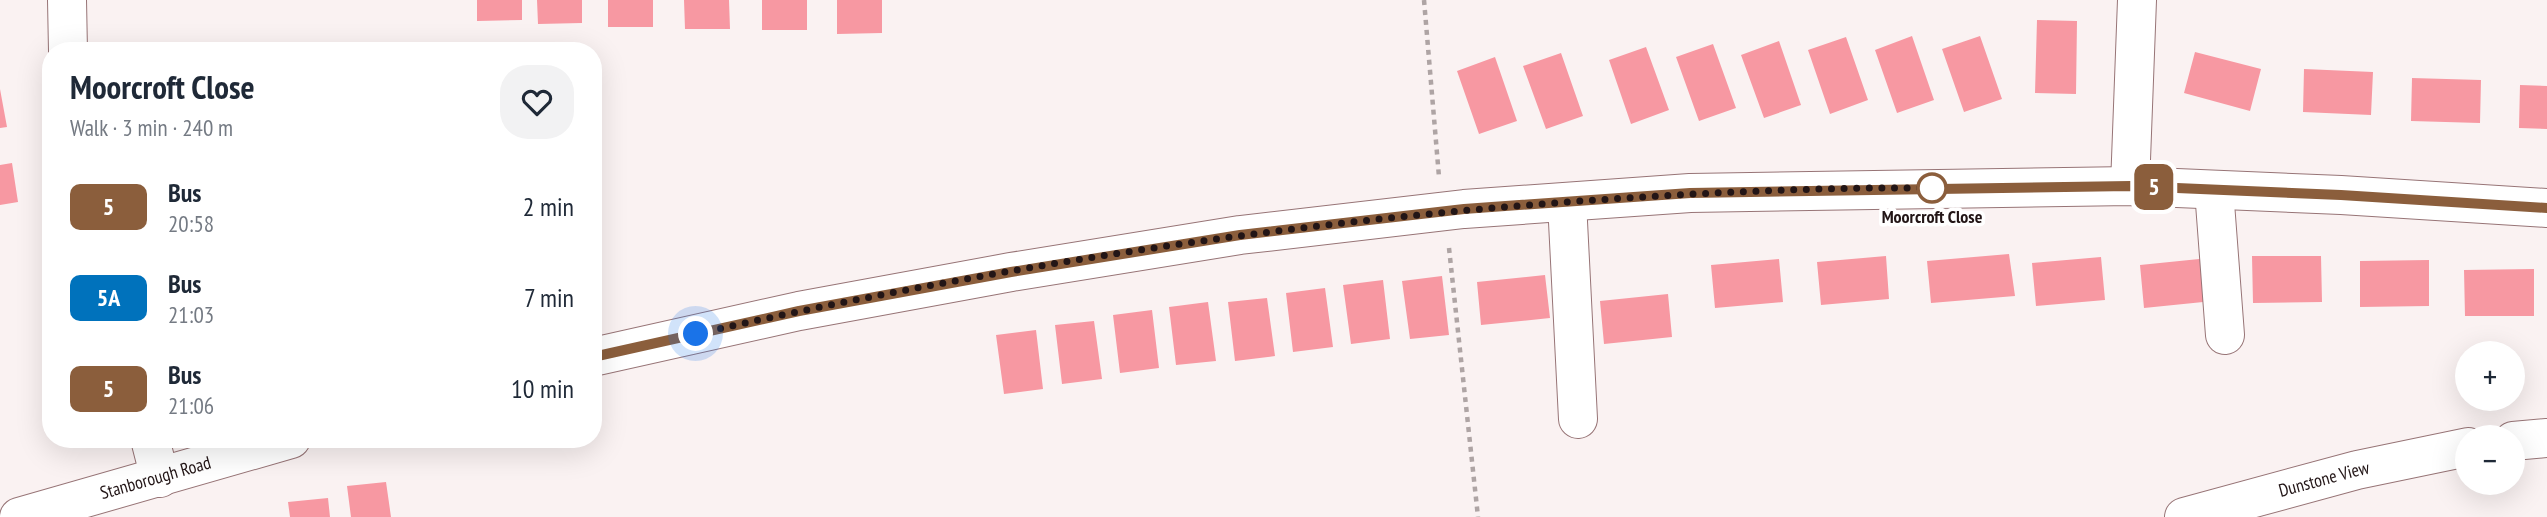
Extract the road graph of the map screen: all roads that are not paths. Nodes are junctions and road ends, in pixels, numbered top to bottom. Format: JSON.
{"nodes":[{"id":1,"x":67,"y":0,"type":"edge"},
{"id":2,"x":2137,"y":0,"type":"edge"},
{"id":3,"x":68,"y":42,"type":"edge"},
{"id":4,"x":2130,"y":186,"type":"junction"},
{"id":5,"x":2214,"y":190,"type":"junction"},
{"id":6,"x":1567,"y":202,"type":"junction"},
{"id":7,"x":2547,"y":208,"type":"edge"},
{"id":8,"x":2225,"y":335,"type":"dead end"},
{"id":9,"x":602,"y":355,"type":"edge"},
{"id":10,"x":1578,"y":419,"type":"dead end"},
{"id":11,"x":2547,"y":438,"type":"edge"},
{"id":12,"x":2525,"y":440,"type":"edge"},
{"id":13,"x":152,"y":448,"type":"edge"},
{"id":14,"x":261,"y":448,"type":"edge"},
{"id":15,"x":2455,"y":450,"type":"edge"},
{"id":16,"x":160,"y":478,"type":"junction"},
{"id":17,"x":19,"y":517,"type":"edge"},
{"id":18,"x":2184,"y":517,"type":"edge"}],
"edges":[{"from":1,"to":3,"type":"street"},
{"from":2,"to":4,"type":"street"},
{"from":4,"to":5,"type":"street"},
{"from":4,"to":6,"type":"street"},
{"from":5,"to":7,"type":"street"},
{"from":5,"to":8,"type":"street"},
{"from":6,"to":9,"type":"street"},
{"from":6,"to":10,"type":"street"},
{"from":11,"to":12,"type":"street"},
{"from":13,"to":16,"type":"street"},
{"from":14,"to":16,"type":"street","name":"Stanborough Road"},
{"from":15,"to":18,"type":"street","name":"Dunstone View"},
{"from":16,"to":17,"type":"street","name":"Stanborough Road"}]}
